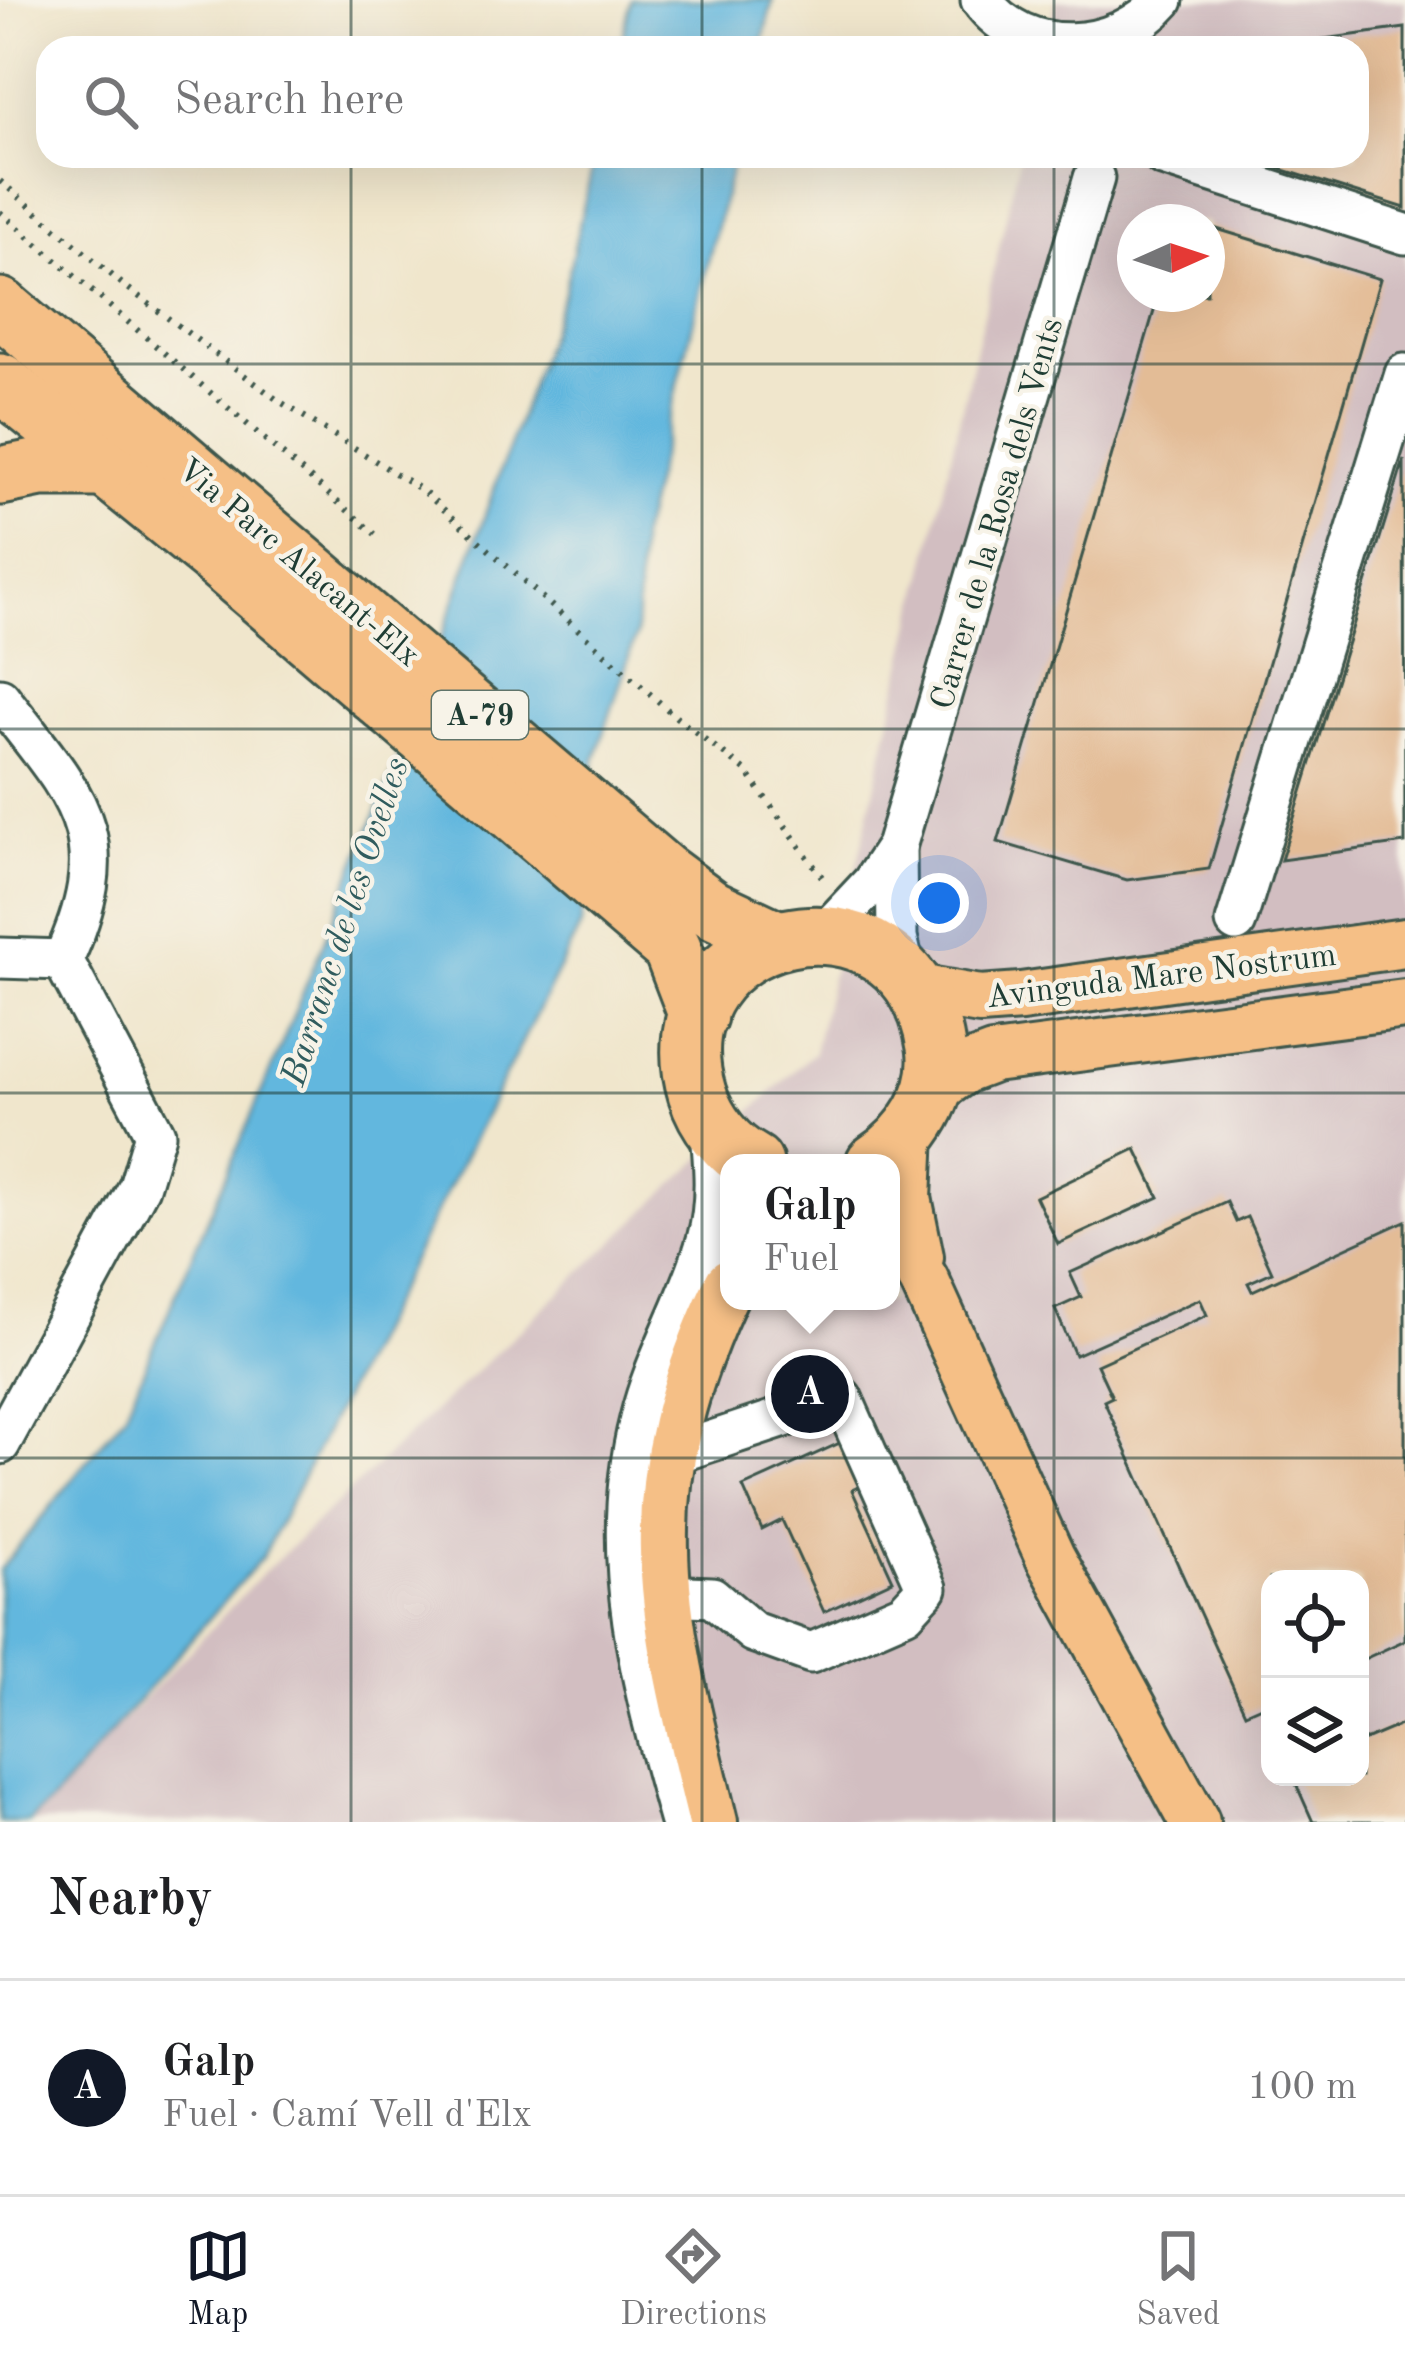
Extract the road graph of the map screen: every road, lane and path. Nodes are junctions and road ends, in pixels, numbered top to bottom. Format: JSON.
{"nodes":[{"id":1,"x":981,"y":0,"type":"edge"},
{"id":2,"x":1144,"y":23,"type":"edge"},
{"id":3,"x":1025,"y":36,"type":"edge"},
{"id":4,"x":1110,"y":36,"type":"edge"},
{"id":5,"x":1092,"y":168,"type":"edge"},
{"id":6,"x":1201,"y":168,"type":"edge"},
{"id":7,"x":0,"y":181,"type":"edge"},
{"id":8,"x":0,"y":212,"type":"edge"},
{"id":9,"x":1405,"y":233,"type":"edge"},
{"id":10,"x":0,"y":307,"type":"edge"},
{"id":11,"x":1405,"y":374,"type":"edge"},
{"id":12,"x":0,"y":382,"type":"edge"},
{"id":13,"x":106,"y":468,"type":"junction"},
{"id":14,"x":0,"y":476,"type":"edge"},
{"id":15,"x":375,"y":534,"type":"dead end"},
{"id":16,"x":0,"y":698,"type":"edge"},
{"id":17,"x":896,"y":848,"type":"junction"},
{"id":18,"x":1236,"y":922,"type":"dead end"},
{"id":19,"x":802,"y":935,"type":"junction"},
{"id":20,"x":1405,"y":943,"type":"edge"},
{"id":21,"x":0,"y":958,"type":"edge"},
{"id":22,"x":63,"y":959,"type":"junction"},
{"id":23,"x":911,"y":980,"type":"junction"},
{"id":24,"x":1405,"y":1004,"type":"edge"},
{"id":25,"x":698,"y":1016,"type":"junction"},
{"id":26,"x":710,"y":1122,"type":"junction"},
{"id":27,"x":906,"y":1129,"type":"edge"},
{"id":28,"x":744,"y":1154,"type":"edge"},
{"id":29,"x":900,"y":1240,"type":"edge"},
{"id":30,"x":925,"y":1280,"type":"junction"},
{"id":31,"x":720,"y":1304,"type":"edge"},
{"id":32,"x":0,"y":1444,"type":"edge"},
{"id":33,"x":670,"y":1455,"type":"junction"},
{"id":34,"x":663,"y":1594,"type":"junction"},
{"id":35,"x":680,"y":1822,"type":"edge"},
{"id":36,"x":713,"y":1822,"type":"edge"},
{"id":37,"x":1195,"y":1822,"type":"edge"}],
"edges":[{"from":1,"to":3,"type":"street"},
{"from":2,"to":4,"type":"street"},
{"from":5,"to":17,"type":"street","name":"Carrer de la Rosa dels Vents"},
{"from":6,"to":9,"type":"street"},
{"from":7,"to":19,"type":"path"},
{"from":8,"to":15,"type":"path"},
{"from":10,"to":19,"type":"highway","name":"Via Parc Alacant-Elx","number":"A-79"},
{"from":11,"to":18,"type":"street"},
{"from":12,"to":13,"type":"highway","name":"Via Parc Alacant-Elx","number":"A-79"},
{"from":13,"to":14,"type":"highway"},
{"from":13,"to":25,"type":"highway","name":"Via Parc Alacant-Elx","number":"A-79"},
{"from":16,"to":22,"type":"street"},
{"from":17,"to":19,"type":"street","name":"Carrer de la Rosa dels Vents"},
{"from":17,"to":23,"type":"street","name":"Carrer de la Rosa dels Vents"},
{"from":19,"to":23,"type":"highway","name":"Via Parc Alacant-Elx"},
{"from":19,"to":25,"type":"highway"},
{"from":20,"to":23,"type":"main road","name":"Avinguda Mare Nostrum"},
{"from":21,"to":22,"type":"street"},
{"from":22,"to":32,"type":"street"},
{"from":23,"to":27,"type":"highway"},
{"from":24,"to":27,"type":"main road","name":"Avinguda Mare Nostrum"},
{"from":25,"to":26,"type":"highway"},
{"from":26,"to":28,"type":"highway"},
{"from":26,"to":35,"type":"street"},
{"from":27,"to":30,"type":"main road"},
{"from":29,"to":30,"type":"main road"},
{"from":30,"to":37,"type":"main road"},
{"from":31,"to":33,"type":"main road"},
{"from":33,"to":34,"type":"main road"},
{"from":33,"to":34,"type":"street"},
{"from":34,"to":36,"type":"main road"}]}
